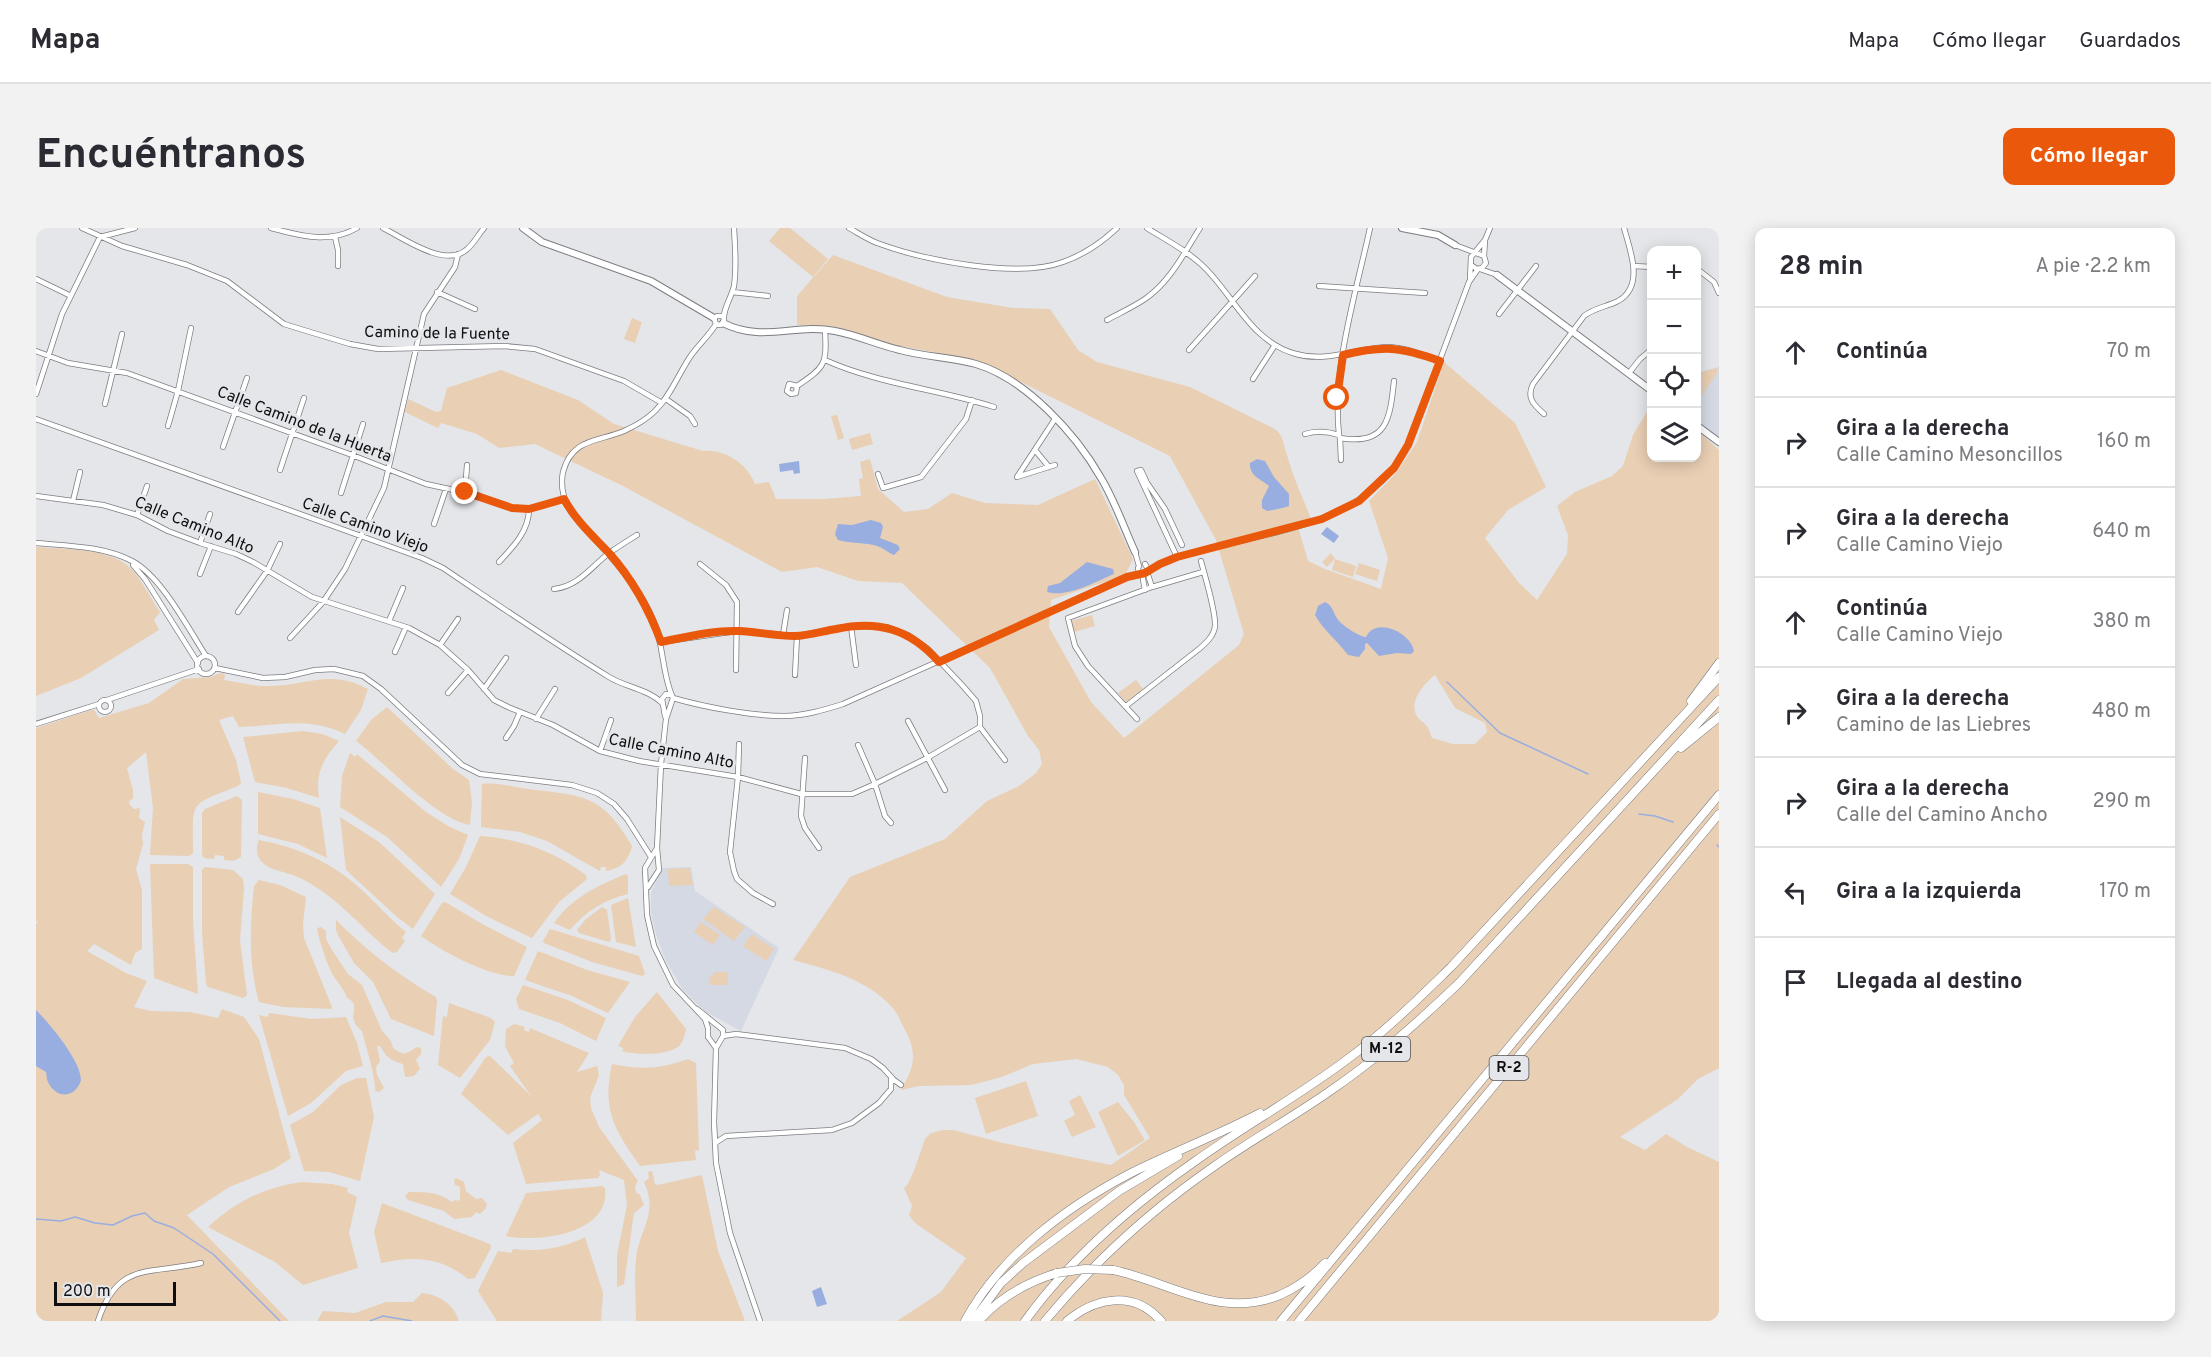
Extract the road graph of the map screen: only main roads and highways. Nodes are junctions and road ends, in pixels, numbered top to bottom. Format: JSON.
{"nodes":[{"id":1,"x":1719,"y":663,"type":"edge"},
{"id":2,"x":1719,"y":677,"type":"edge"},
{"id":3,"x":1719,"y":700,"type":"edge"},
{"id":4,"x":1719,"y":717,"type":"edge"},
{"id":5,"x":1678,"y":720,"type":"junction"},
{"id":6,"x":1649,"y":778,"type":"junction"},
{"id":7,"x":1719,"y":795,"type":"edge"},
{"id":8,"x":1719,"y":814,"type":"edge"},
{"id":9,"x":1309,"y":1086,"type":"junction"},
{"id":10,"x":1213,"y":1136,"type":"junction"},
{"id":11,"x":1427,"y":1148,"type":"junction"},
{"id":12,"x":965,"y":1321,"type":"edge"},
{"id":13,"x":973,"y":1321,"type":"edge"},
{"id":14,"x":979,"y":1321,"type":"edge"},
{"id":15,"x":1025,"y":1321,"type":"edge"},
{"id":16,"x":1047,"y":1321,"type":"edge"},
{"id":17,"x":1067,"y":1321,"type":"edge"},
{"id":18,"x":1161,"y":1321,"type":"edge"},
{"id":19,"x":1281,"y":1321,"type":"edge"},
{"id":20,"x":1299,"y":1321,"type":"edge"}],
"edges":[{"from":1,"to":5,"type":"highway"},
{"from":2,"to":5,"type":"highway","number":"M-12"},
{"from":3,"to":6,"type":"highway","number":"M-12"},
{"from":4,"to":6,"type":"highway"},
{"from":5,"to":9,"type":"highway","number":"M-12"},
{"from":6,"to":16,"type":"highway","number":"M-12"},
{"from":7,"to":11,"type":"highway","number":"R-2"},
{"from":8,"to":20,"type":"highway","number":"R-2"},
{"from":9,"to":10,"type":"highway"},
{"from":9,"to":15,"type":"highway","number":"M-12"},
{"from":10,"to":12,"type":"highway"},
{"from":10,"to":13,"type":"highway"},
{"from":11,"to":14,"type":"highway","bridge":true},
{"from":11,"to":19,"type":"highway","number":"R-2"},
{"from":17,"to":18,"type":"highway"}]}
